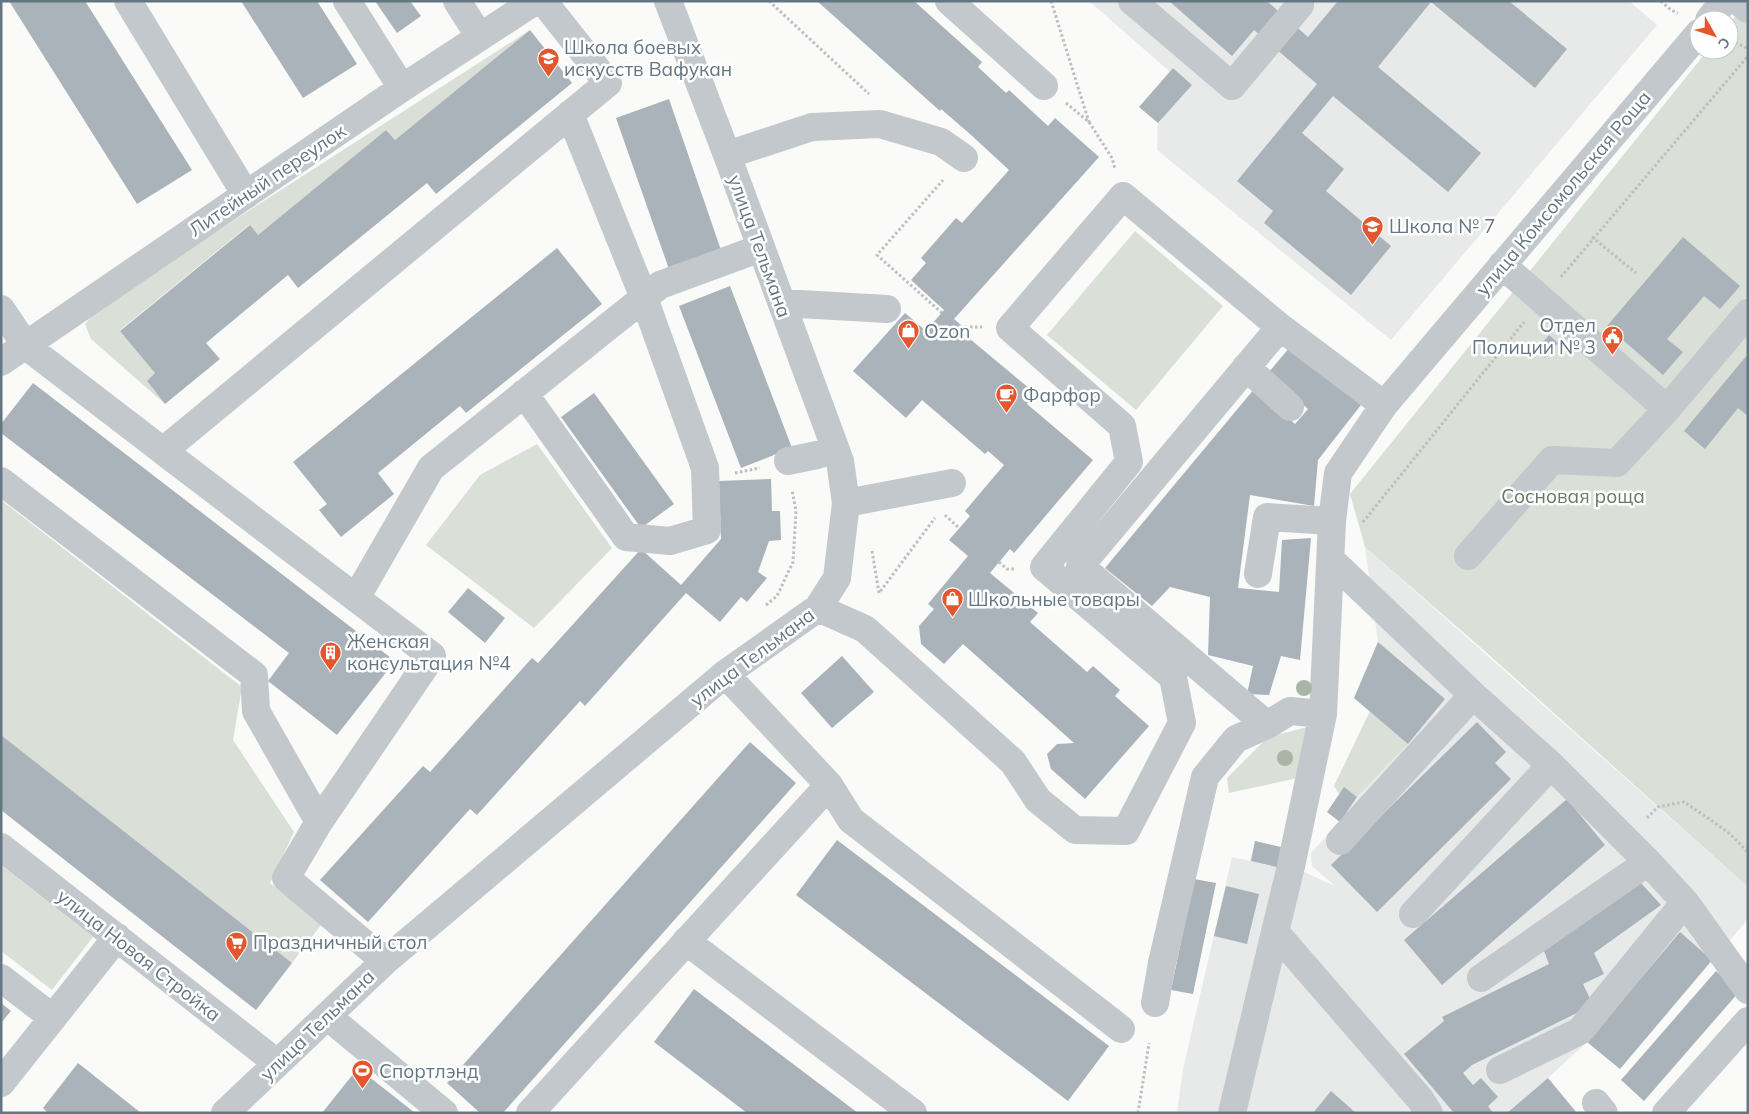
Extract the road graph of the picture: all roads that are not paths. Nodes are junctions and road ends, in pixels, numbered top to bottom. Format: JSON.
{"nodes":[{"id":1,"x":128,"y":1,"type":"edge"},
{"id":2,"x":347,"y":1,"type":"edge"},
{"id":3,"x":457,"y":1,"type":"edge"},
{"id":4,"x":535,"y":1,"type":"edge"},
{"id":5,"x":542,"y":1,"type":"edge"},
{"id":6,"x":668,"y":1,"type":"edge"},
{"id":7,"x":949,"y":1,"type":"edge"},
{"id":8,"x":1132,"y":1,"type":"edge"},
{"id":9,"x":1300,"y":1,"type":"edge"},
{"id":10,"x":1738,"y":1,"type":"edge"},
{"id":11,"x":1748,"y":9,"type":"edge"},
{"id":12,"x":480,"y":37,"type":"junction"},
{"id":13,"x":1689,"y":44,"type":"edge"},
{"id":14,"x":1044,"y":86,"type":"road end"},
{"id":15,"x":402,"y":88,"type":"junction"},
{"id":16,"x":570,"y":114,"type":"junction"},
{"id":17,"x":726,"y":154,"type":"junction"},
{"id":18,"x":964,"y":158,"type":"road end"},
{"id":19,"x":246,"y":195,"type":"junction"},
{"id":20,"x":761,"y":248,"type":"junction"},
{"id":21,"x":1502,"y":265,"type":"junction"},
{"id":22,"x":644,"y":298,"type":"junction"},
{"id":23,"x":782,"y":303,"type":"junction"},
{"id":24,"x":1,"y":309,"type":"edge"},
{"id":25,"x":887,"y":309,"type":"dead end"},
{"id":26,"x":1748,"y":312,"type":"edge"},
{"id":27,"x":1280,"y":327,"type":"junction"},
{"id":28,"x":26,"y":346,"type":"junction"},
{"id":29,"x":1,"y":362,"type":"edge"},
{"id":30,"x":1246,"y":367,"type":"junction"},
{"id":31,"x":524,"y":393,"type":"junction"},
{"id":32,"x":1384,"y":405,"type":"junction"},
{"id":33,"x":1290,"y":407,"type":"dead end"},
{"id":34,"x":1667,"y":409,"type":"junction"},
{"id":35,"x":835,"y":449,"type":"junction"},
{"id":36,"x":163,"y":451,"type":"junction"},
{"id":37,"x":788,"y":461,"type":"road end"},
{"id":38,"x":1,"y":481,"type":"edge"},
{"id":39,"x":952,"y":483,"type":"dead end"},
{"id":40,"x":846,"y":503,"type":"junction"},
{"id":41,"x":1332,"y":521,"type":"junction"},
{"id":42,"x":1468,"y":556,"type":"dead end"},
{"id":43,"x":1331,"y":560,"type":"junction"},
{"id":44,"x":1258,"y":574,"type":"dead end"},
{"id":45,"x":356,"y":598,"type":"junction"},
{"id":46,"x":818,"y":608,"type":"junction"},
{"id":47,"x":726,"y":674,"type":"junction"},
{"id":48,"x":1473,"y":695,"type":"junction"},
{"id":49,"x":1323,"y":714,"type":"junction"},
{"id":50,"x":1267,"y":725,"type":"junction"},
{"id":51,"x":1551,"y":765,"type":"junction"},
{"id":52,"x":829,"y":785,"type":"junction"},
{"id":53,"x":319,"y":822,"type":"junction"},
{"id":54,"x":1340,"y":841,"type":"dead end"},
{"id":55,"x":1,"y":847,"type":"edge"},
{"id":56,"x":1648,"y":862,"type":"junction"},
{"id":57,"x":1684,"y":902,"type":"junction"},
{"id":58,"x":1413,"y":914,"type":"dead end"},
{"id":59,"x":1275,"y":932,"type":"junction"},
{"id":60,"x":116,"y":937,"type":"junction"},
{"id":61,"x":686,"y":941,"type":"junction"},
{"id":62,"x":385,"y":961,"type":"junction"},
{"id":63,"x":1,"y":978,"type":"edge"},
{"id":64,"x":1481,"y":978,"type":"dead end"},
{"id":65,"x":1748,"y":990,"type":"edge"},
{"id":66,"x":1155,"y":1003,"type":"road end"},
{"id":67,"x":327,"y":1016,"type":"junction"},
{"id":68,"x":52,"y":1018,"type":"junction"},
{"id":69,"x":1748,"y":1021,"type":"edge"},
{"id":70,"x":1121,"y":1029,"type":"dead end"},
{"id":71,"x":277,"y":1063,"type":"junction"},
{"id":72,"x":1500,"y":1070,"type":"dead end"},
{"id":73,"x":1,"y":1083,"type":"edge"},
{"id":74,"x":225,"y":1113,"type":"edge"},
{"id":75,"x":444,"y":1113,"type":"edge"},
{"id":76,"x":530,"y":1113,"type":"edge"},
{"id":77,"x":913,"y":1113,"type":"edge"},
{"id":78,"x":1232,"y":1113,"type":"edge"},
{"id":79,"x":1430,"y":1113,"type":"edge"},
{"id":80,"x":1666,"y":1113,"type":"edge"}],
"edges":[{"from":1,"to":19,"type":"street"},
{"from":2,"to":15,"type":"street"},
{"from":3,"to":12,"type":"street"},
{"from":4,"to":12,"type":"street","name":"Литейный переулок"},
{"from":5,"to":16,"type":"street"},
{"from":6,"to":17,"type":"street","name":"улица Тельмана"},
{"from":7,"to":14,"type":"street"},
{"from":8,"to":9,"type":"street"},
{"from":10,"to":11,"type":"street"},
{"from":12,"to":15,"type":"street","name":"Литейный переулок"},
{"from":13,"to":21,"type":"street","name":"улица Комсомольская Роща"},
{"from":15,"to":19,"type":"street","name":"Литейный переулок"},
{"from":16,"to":22,"type":"street"},
{"from":16,"to":36,"type":"street"},
{"from":17,"to":18,"type":"street"},
{"from":17,"to":20,"type":"street","name":"улица Тельмана"},
{"from":19,"to":28,"type":"street","name":"Литейный переулок"},
{"from":20,"to":22,"type":"street"},
{"from":20,"to":23,"type":"street","name":"улица Тельмана"},
{"from":21,"to":32,"type":"street","name":"улица Комсомольская Роща"},
{"from":21,"to":34,"type":"street"},
{"from":22,"to":31,"type":"street"},
{"from":22,"to":31,"type":"street"},
{"from":23,"to":25,"type":"street"},
{"from":23,"to":35,"type":"street","name":"улица Тельмана"},
{"from":24,"to":28,"type":"street"},
{"from":26,"to":34,"type":"street"},
{"from":27,"to":30,"type":"street"},
{"from":27,"to":32,"type":"street"},
{"from":27,"to":46,"type":"street"},
{"from":28,"to":29,"type":"street","name":"Литейный переулок"},
{"from":28,"to":36,"type":"street"},
{"from":30,"to":33,"type":"street"},
{"from":30,"to":50,"type":"street"},
{"from":31,"to":45,"type":"street"},
{"from":32,"to":41,"type":"street","name":"улица Комсомольская Роща"},
{"from":34,"to":42,"type":"street"},
{"from":35,"to":37,"type":"street"},
{"from":35,"to":40,"type":"street","name":"улица Тельмана"},
{"from":36,"to":45,"type":"street"},
{"from":38,"to":53,"type":"street"},
{"from":39,"to":40,"type":"street"},
{"from":40,"to":46,"type":"street","name":"улица Тельмана"},
{"from":41,"to":43,"type":"street"},
{"from":41,"to":44,"type":"street"},
{"from":43,"to":48,"type":"street"},
{"from":43,"to":49,"type":"street"},
{"from":45,"to":53,"type":"street"},
{"from":46,"to":47,"type":"street","name":"улица Тельмана"},
{"from":47,"to":52,"type":"street"},
{"from":47,"to":62,"type":"street","name":"улица Тельмана"},
{"from":48,"to":51,"type":"street"},
{"from":48,"to":54,"type":"street"},
{"from":49,"to":50,"type":"street"},
{"from":49,"to":59,"type":"street"},
{"from":50,"to":66,"type":"street"},
{"from":51,"to":56,"type":"street"},
{"from":51,"to":58,"type":"street"},
{"from":52,"to":61,"type":"street"},
{"from":52,"to":70,"type":"street"},
{"from":53,"to":62,"type":"street"},
{"from":55,"to":60,"type":"street","name":"улица Новая Стройка"},
{"from":56,"to":57,"type":"street"},
{"from":56,"to":64,"type":"street"},
{"from":57,"to":65,"type":"street"},
{"from":57,"to":72,"type":"street"},
{"from":59,"to":78,"type":"street"},
{"from":59,"to":79,"type":"street"},
{"from":60,"to":68,"type":"street"},
{"from":60,"to":71,"type":"street","name":"улица Новая Стройка"},
{"from":61,"to":76,"type":"street"},
{"from":61,"to":77,"type":"street"},
{"from":62,"to":67,"type":"street","name":"улица Тельмана"},
{"from":63,"to":68,"type":"street"},
{"from":67,"to":71,"type":"street","name":"улица Тельмана"},
{"from":67,"to":75,"type":"street"},
{"from":68,"to":73,"type":"street"},
{"from":69,"to":80,"type":"street"},
{"from":71,"to":74,"type":"street","name":"улица Тельмана"}]}
